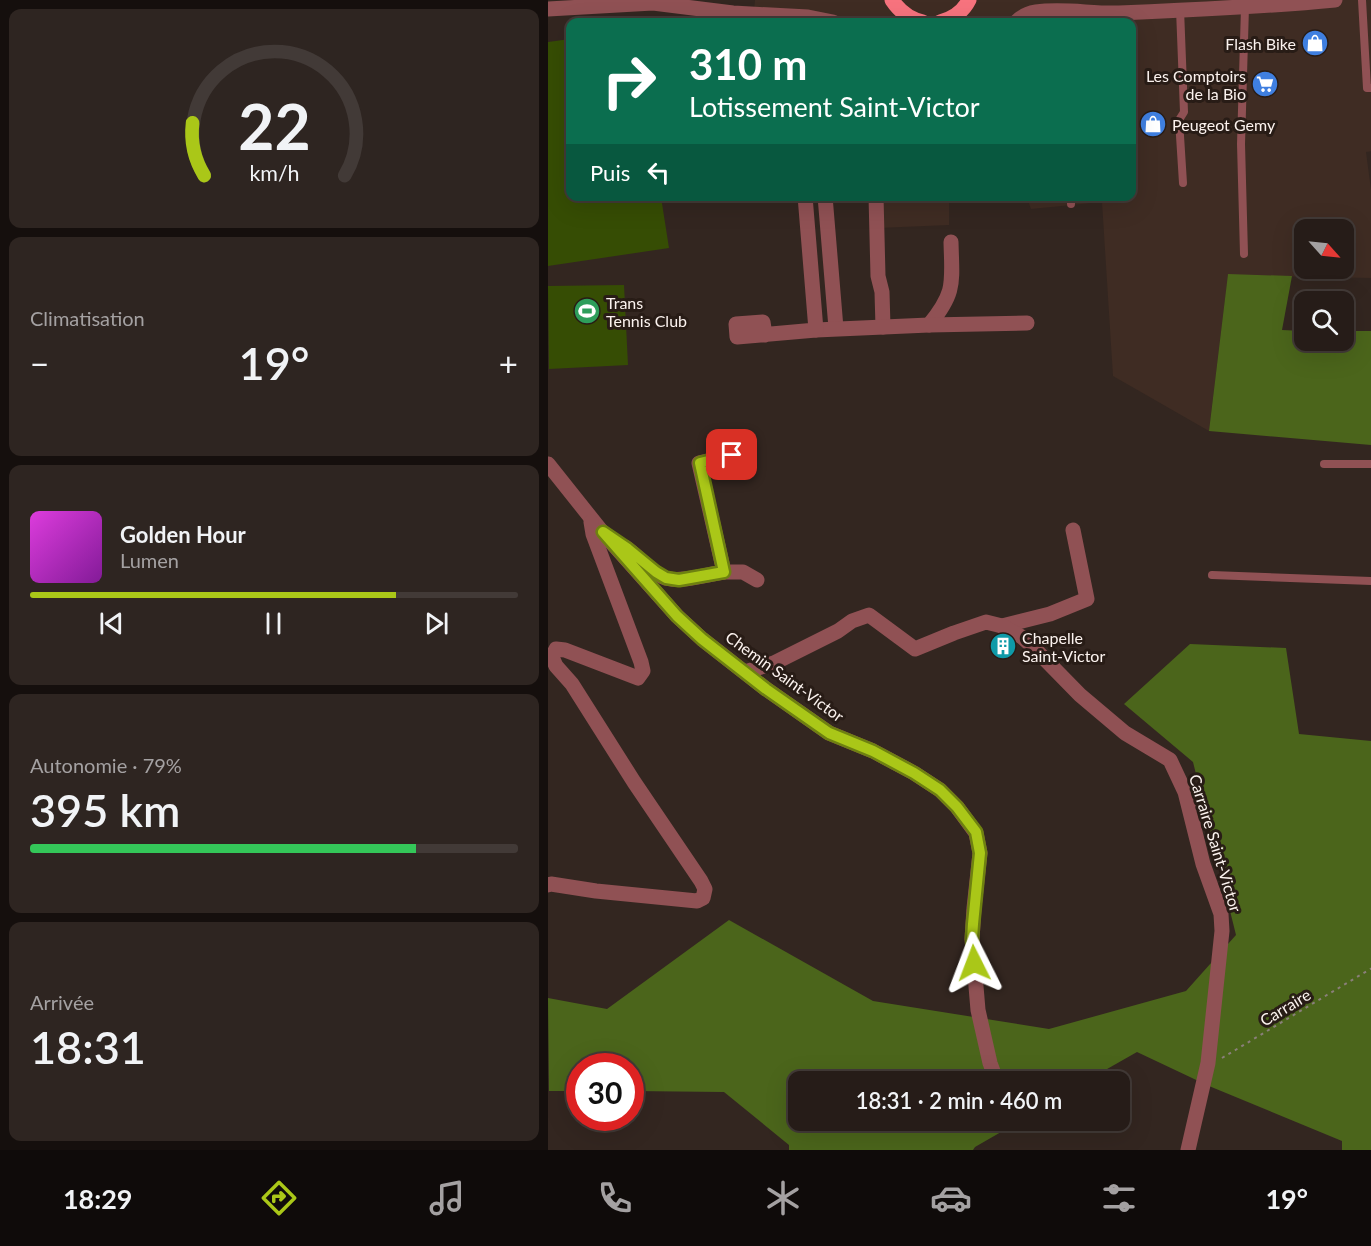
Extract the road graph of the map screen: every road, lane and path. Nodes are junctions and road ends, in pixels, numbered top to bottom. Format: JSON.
{"nodes":[{"id":1,"x":892,"y":0,"type":"edge"},
{"id":2,"x":1335,"y":0,"type":"edge"},
{"id":3,"x":1362,"y":0,"type":"edge"},
{"id":4,"x":972,"y":2,"type":"edge"},
{"id":5,"x":1246,"y":7,"type":"junction"},
{"id":6,"x":548,"y":9,"type":"edge"},
{"id":7,"x":1180,"y":9,"type":"junction"},
{"id":8,"x":1088,"y":17,"type":"edge"},
{"id":9,"x":813,"y":18,"type":"edge"},
{"id":10,"x":910,"y":18,"type":"edge"},
{"id":11,"x":951,"y":18,"type":"edge"},
{"id":12,"x":1020,"y":18,"type":"edge"},
{"id":13,"x":1372,"y":88,"type":"edge"},
{"id":14,"x":1183,"y":183,"type":"dead end"},
{"id":15,"x":805,"y":201,"type":"edge"},
{"id":16,"x":825,"y":201,"type":"edge"},
{"id":17,"x":876,"y":201,"type":"edge"},
{"id":18,"x":951,"y":242,"type":"dead end"},
{"id":19,"x":1244,"y":254,"type":"dead end"},
{"id":20,"x":1027,"y":323,"type":"dead end"},
{"id":21,"x":929,"y":325,"type":"junction"},
{"id":22,"x":883,"y":327,"type":"junction"},
{"id":23,"x":836,"y":328,"type":"junction"},
{"id":24,"x":816,"y":330,"type":"junction"},
{"id":25,"x":765,"y":334,"type":"dead end"},
{"id":26,"x":732,"y":455,"type":"dead end"},
{"id":27,"x":548,"y":464,"type":"edge"},
{"id":28,"x":1324,"y":464,"type":"dead end"},
{"id":29,"x":1372,"y":464,"type":"edge"},
{"id":30,"x":590,"y":516,"type":"junction"},
{"id":31,"x":1073,"y":530,"type":"dead end"},
{"id":32,"x":603,"y":532,"type":"junction"},
{"id":33,"x":724,"y":572,"type":"junction"},
{"id":34,"x":1211,"y":575,"type":"dead end"},
{"id":35,"x":757,"y":580,"type":"dead end"},
{"id":36,"x":1372,"y":580,"type":"edge"},
{"id":37,"x":1002,"y":626,"type":"junction"},
{"id":38,"x":744,"y":672,"type":"junction"},
{"id":39,"x":548,"y":885,"type":"edge"},
{"id":40,"x":1372,"y":968,"type":"edge"},
{"id":41,"x":1208,"y":1063,"type":"junction"},
{"id":42,"x":993,"y":1071,"type":"edge"},
{"id":43,"x":1188,"y":1150,"type":"edge"}],
"edges":[{"from":1,"to":10,"type":"main road"},
{"from":2,"to":5,"type":"street"},
{"from":3,"to":13,"type":"lane"},
{"from":4,"to":11,"type":"main road"},
{"from":5,"to":7,"type":"street"},
{"from":5,"to":19,"type":"lane"},
{"from":6,"to":9,"type":"street"},
{"from":7,"to":8,"type":"street"},
{"from":7,"to":14,"type":"lane"},
{"from":8,"to":12,"type":"street"},
{"from":15,"to":24,"type":"street"},
{"from":16,"to":23,"type":"street"},
{"from":17,"to":22,"type":"street"},
{"from":18,"to":21,"type":"street"},
{"from":20,"to":21,"type":"street"},
{"from":21,"to":22,"type":"street"},
{"from":22,"to":23,"type":"street"},
{"from":23,"to":24,"type":"street"},
{"from":24,"to":25,"type":"street"},
{"from":26,"to":33,"type":"street"},
{"from":27,"to":30,"type":"street","name":"Chemin Saint-Victor"},
{"from":28,"to":29,"type":"lane"},
{"from":30,"to":32,"type":"street","name":"Chemin Saint-Victor"},
{"from":30,"to":39,"type":"street"},
{"from":31,"to":37,"type":"street"},
{"from":32,"to":33,"type":"street"},
{"from":32,"to":38,"type":"street","name":"Chemin Saint-Victor"},
{"from":33,"to":35,"type":"street"},
{"from":34,"to":36,"type":"lane"},
{"from":37,"to":38,"type":"street"},
{"from":37,"to":41,"type":"street","name":"Carraire Saint-Victor"},
{"from":38,"to":42,"type":"street","name":"Chemin Saint-Victor"},
{"from":40,"to":41,"type":"path","name":"Carraire"},
{"from":41,"to":43,"type":"street","name":"Carraire Saint-Victor"}]}
